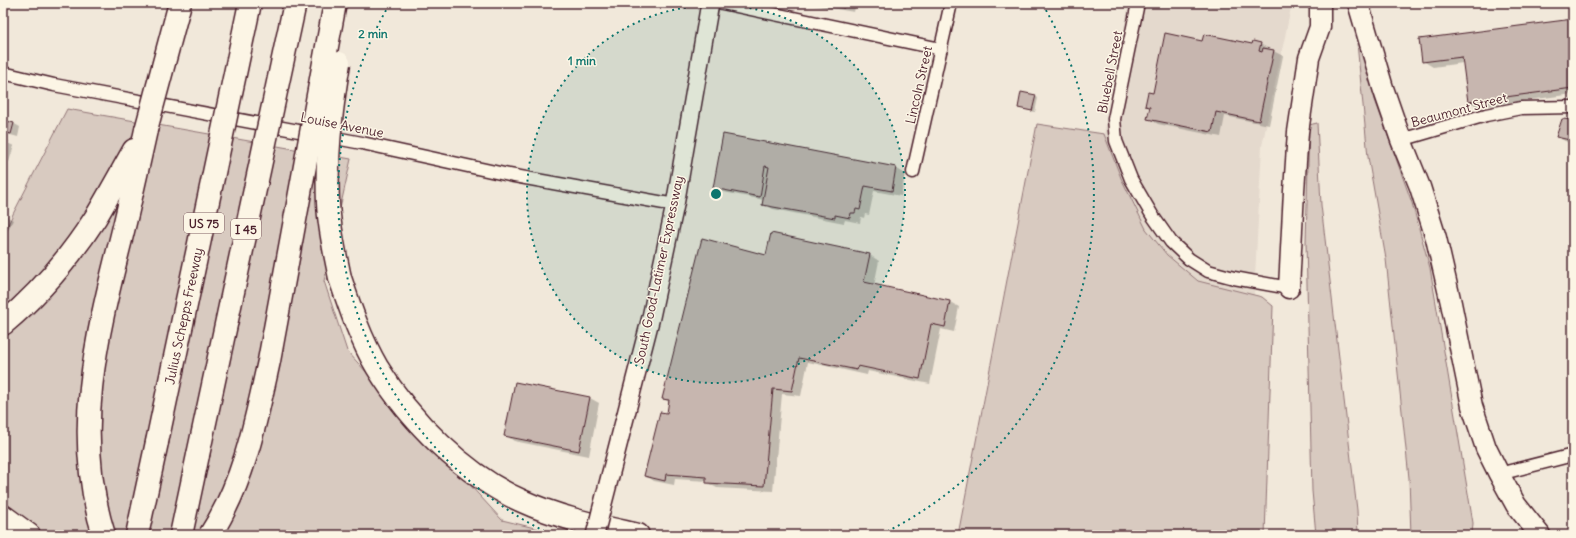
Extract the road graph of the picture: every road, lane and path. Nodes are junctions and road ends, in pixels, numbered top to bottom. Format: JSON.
{"nodes":[{"id":1,"x":180,"y":3,"type":"edge"},
{"id":2,"x":250,"y":3,"type":"edge"},
{"id":3,"x":294,"y":3,"type":"edge"},
{"id":4,"x":335,"y":3,"type":"edge"},
{"id":5,"x":350,"y":3,"type":"edge"},
{"id":6,"x":710,"y":3,"type":"edge"},
{"id":7,"x":722,"y":3,"type":"edge"},
{"id":8,"x":951,"y":3,"type":"edge"},
{"id":9,"x":1138,"y":3,"type":"edge"},
{"id":10,"x":1320,"y":3,"type":"edge"},
{"id":11,"x":1358,"y":3,"type":"edge"},
{"id":12,"x":941,"y":49,"type":"junction"},
{"id":13,"x":3,"y":72,"type":"edge"},
{"id":14,"x":1573,"y":107,"type":"edge"},
{"id":15,"x":146,"y":130,"type":"junction"},
{"id":16,"x":1401,"y":140,"type":"junction"},
{"id":17,"x":913,"y":172,"type":"dead end"},
{"id":18,"x":675,"y":206,"type":"junction"},
{"id":19,"x":1289,"y":288,"type":"joint"},
{"id":20,"x":3,"y":324,"type":"edge"},
{"id":21,"x":1573,"y":455,"type":"edge"},
{"id":22,"x":1499,"y":474,"type":"junction"},
{"id":23,"x":3,"y":516,"type":"edge"},
{"id":24,"x":29,"y":535,"type":"edge"},
{"id":25,"x":104,"y":535,"type":"edge"},
{"id":26,"x":137,"y":535,"type":"edge"},
{"id":27,"x":181,"y":535,"type":"edge"},
{"id":28,"x":210,"y":535,"type":"edge"},
{"id":29,"x":595,"y":535,"type":"edge"},
{"id":30,"x":638,"y":535,"type":"edge"},
{"id":31,"x":1540,"y":535,"type":"edge"}],
"edges":[{"from":1,"to":15,"type":"highway","bridge":true},
{"from":2,"to":26,"type":"highway","name":"Julius Schepps Freeway","number":"US 75","bridge":true},
{"from":3,"to":27,"type":"highway","number":"I 45","bridge":true},
{"from":4,"to":28,"type":"highway","bridge":true},
{"from":5,"to":30,"type":"highway","bridge":true},
{"from":6,"to":18,"type":"main road","name":"South Good-Latimer Expressway"},
{"from":7,"to":12,"type":"street"},
{"from":8,"to":12,"type":"street","name":"Lincoln Street"},
{"from":9,"to":19,"type":"street","name":"Bluebell Street"},
{"from":10,"to":19,"type":"main road"},
{"from":11,"to":16,"type":"main road"},
{"from":12,"to":17,"type":"street","name":"Lincoln Street"},
{"from":13,"to":18,"type":"street","name":"Louise Avenue"},
{"from":14,"to":16,"type":"street","name":"Beaumont Street"},
{"from":15,"to":20,"type":"highway"},
{"from":15,"to":25,"type":"highway"},
{"from":16,"to":22,"type":"main road"},
{"from":18,"to":29,"type":"main road","name":"South Good-Latimer Expressway","bridge":true},
{"from":21,"to":22,"type":"street"},
{"from":22,"to":31,"type":"main road"},
{"from":23,"to":24,"type":"highway"}]}
